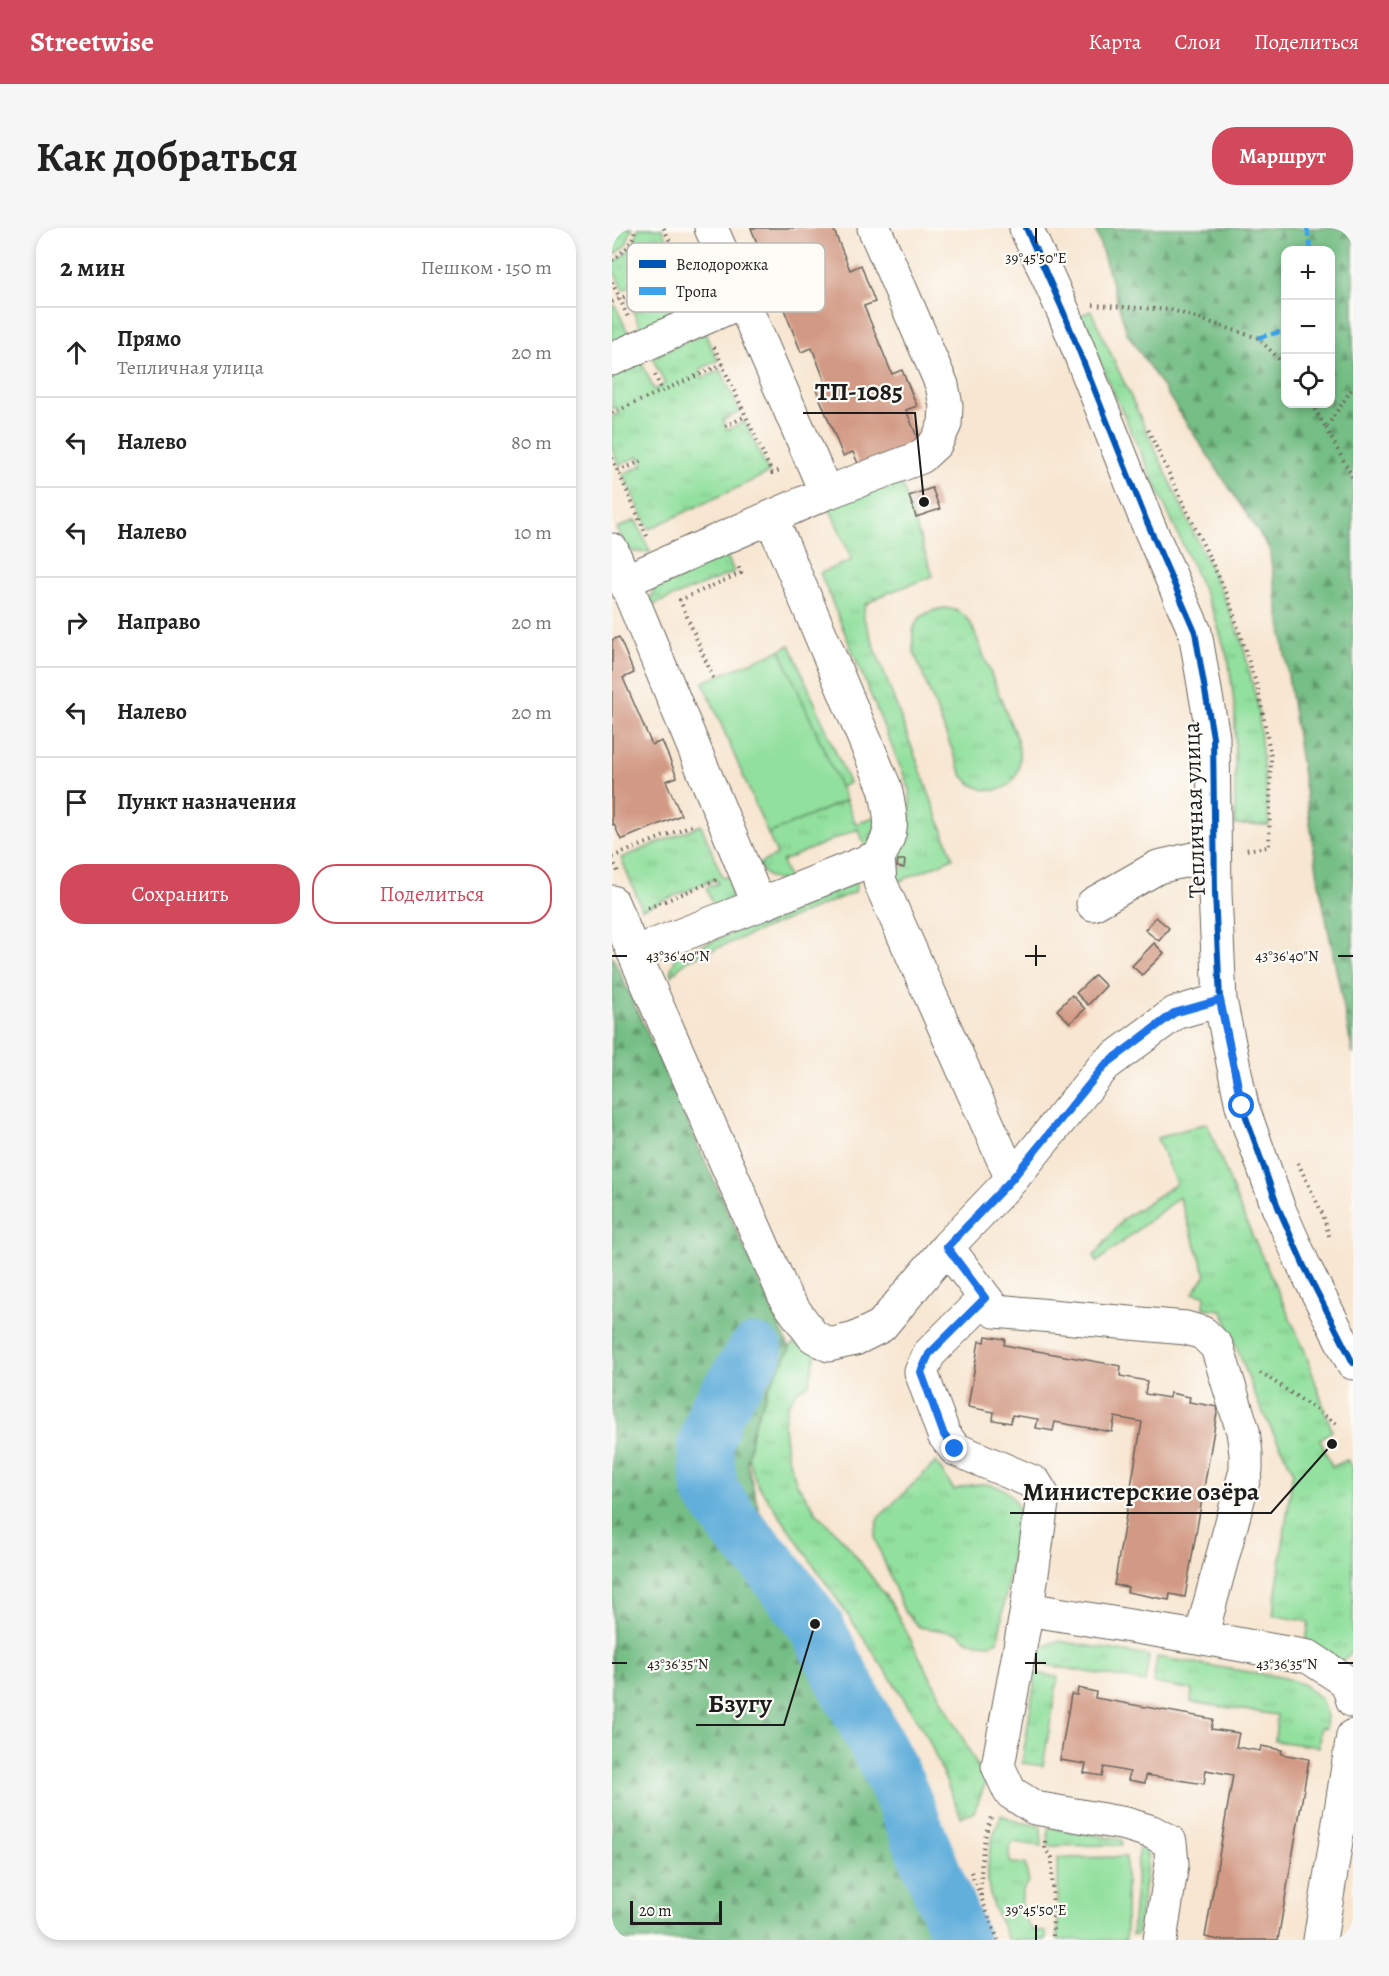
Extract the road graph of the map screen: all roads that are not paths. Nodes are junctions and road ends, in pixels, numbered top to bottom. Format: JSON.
{"nodes":[{"id":1,"x":711,"y":228,"type":"edge"},
{"id":2,"x":874,"y":228,"type":"edge"},
{"id":3,"x":1026,"y":228,"type":"edge"},
{"id":4,"x":714,"y":243,"type":"edge"},
{"id":5,"x":718,"y":312,"type":"edge"},
{"id":6,"x":732,"y":312,"type":"edge"},
{"id":7,"x":612,"y":359,"type":"edge"},
{"id":8,"x":826,"y":493,"type":"junction"},
{"id":9,"x":771,"y":517,"type":"junction"},
{"id":10,"x":612,"y":550,"type":"edge"},
{"id":11,"x":625,"y":581,"type":"junction"},
{"id":12,"x":1214,"y":854,"type":"junction"},
{"id":13,"x":878,"y":857,"type":"junction"},
{"id":14,"x":617,"y":892,"type":"edge"},
{"id":15,"x":1094,"y":904,"type":"dead end"},
{"id":16,"x":759,"y":905,"type":"junction"},
{"id":17,"x":634,"y":953,"type":"junction"},
{"id":18,"x":1220,"y":1000,"type":"junction"},
{"id":19,"x":1012,"y":1179,"type":"junction"},
{"id":20,"x":947,"y":1247,"type":"junction"},
{"id":21,"x":985,"y":1298,"type":"junction"},
{"id":22,"x":1353,"y":1363,"type":"edge"},
{"id":23,"x":1027,"y":1610,"type":"junction"},
{"id":24,"x":1203,"y":1638,"type":"junction"},
{"id":25,"x":1353,"y":1701,"type":"edge"},
{"id":26,"x":1353,"y":1736,"type":"edge"},
{"id":27,"x":1161,"y":1940,"type":"edge"},
{"id":28,"x":1320,"y":1940,"type":"edge"}],
"edges":[{"from":1,"to":4,"type":"street"},
{"from":2,"to":8,"type":"street"},
{"from":3,"to":12,"type":"street","name":"Тепличная улица"},
{"from":5,"to":7,"type":"street"},
{"from":6,"to":8,"type":"street"},
{"from":8,"to":9,"type":"street"},
{"from":9,"to":11,"type":"street"},
{"from":9,"to":13,"type":"street"},
{"from":10,"to":11,"type":"street"},
{"from":11,"to":16,"type":"street"},
{"from":12,"to":15,"type":"street"},
{"from":12,"to":18,"type":"street","name":"Тепличная улица"},
{"from":13,"to":16,"type":"street"},
{"from":13,"to":19,"type":"street"},
{"from":14,"to":17,"type":"street"},
{"from":16,"to":17,"type":"street"},
{"from":17,"to":20,"type":"street"},
{"from":18,"to":19,"type":"street"},
{"from":18,"to":22,"type":"street","name":"Тепличная улица"},
{"from":19,"to":20,"type":"street"},
{"from":20,"to":21,"type":"street"},
{"from":21,"to":23,"type":"street"},
{"from":21,"to":24,"type":"street"},
{"from":23,"to":24,"type":"street"},
{"from":23,"to":27,"type":"street"},
{"from":24,"to":25,"type":"street"},
{"from":26,"to":28,"type":"street"}]}
